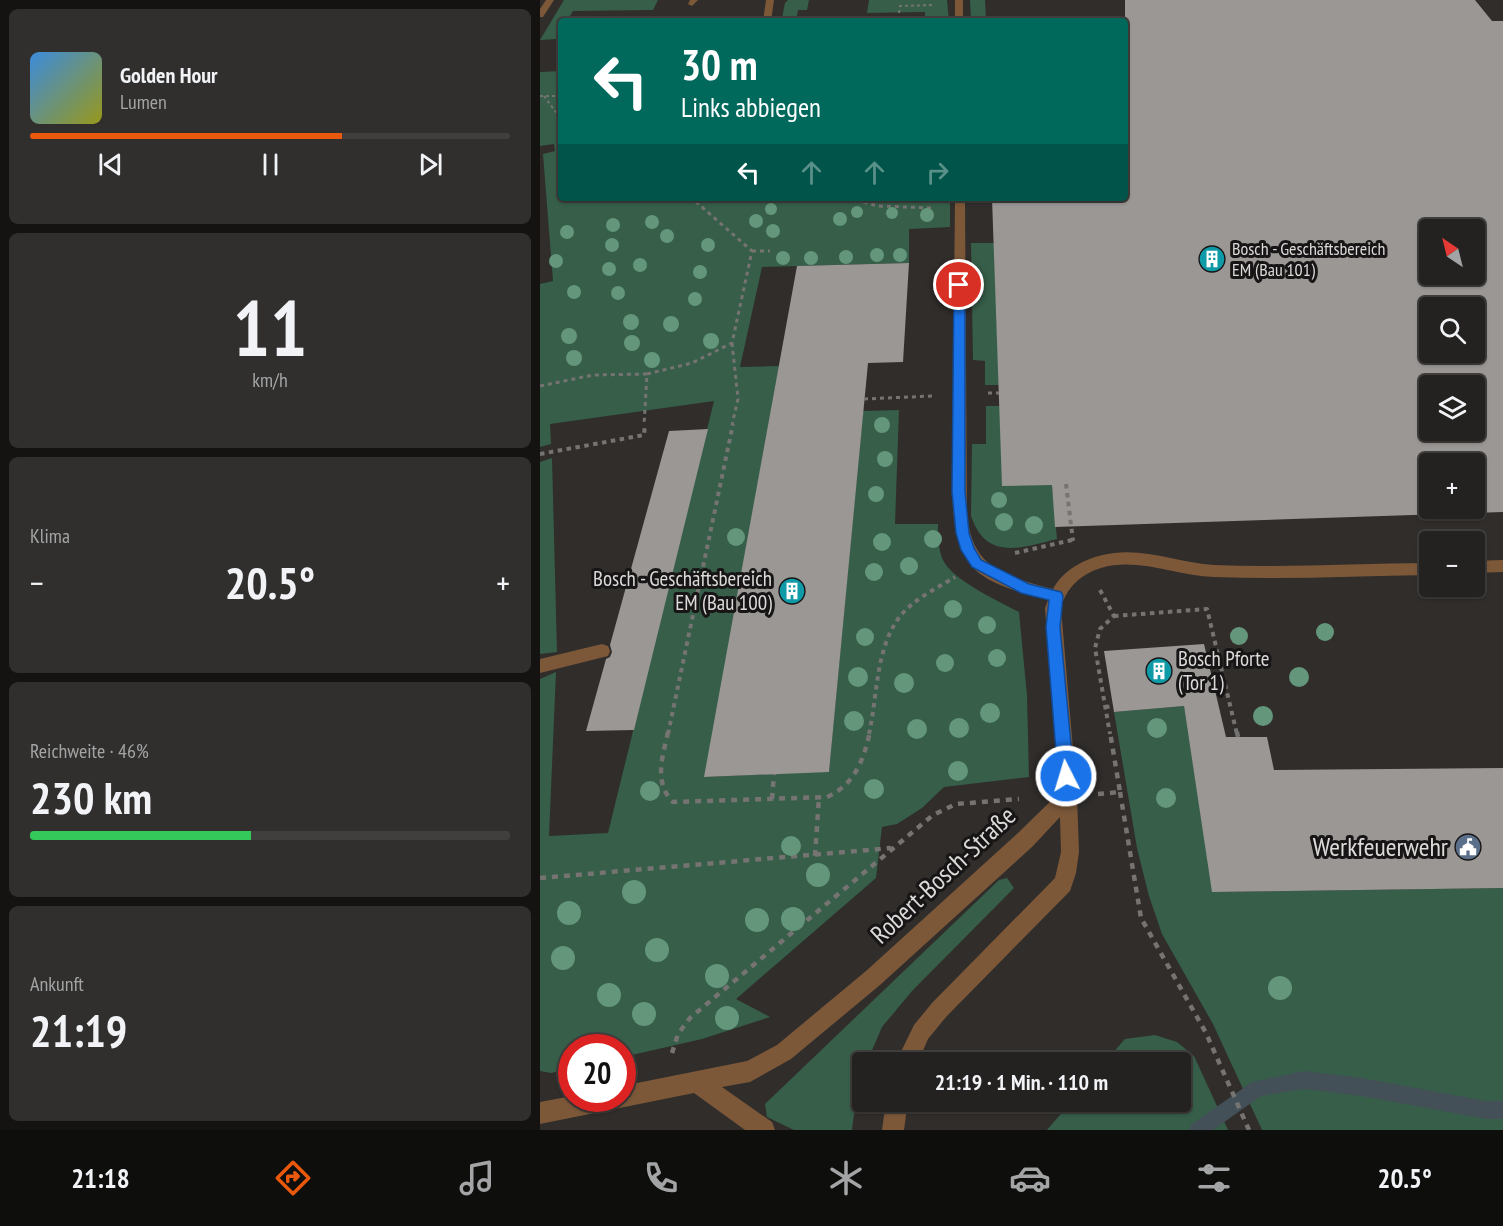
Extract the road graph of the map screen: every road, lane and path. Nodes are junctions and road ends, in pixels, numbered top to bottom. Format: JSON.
{"nodes":[{"id":1,"x":540,"y":0,"type":"edge"},
{"id":2,"x":550,"y":0,"type":"edge"},
{"id":3,"x":770,"y":0,"type":"edge"},
{"id":4,"x":959,"y":2,"type":"edge"},
{"id":5,"x":899,"y":13,"type":"dead end"},
{"id":6,"x":540,"y":15,"type":"edge"},
{"id":7,"x":767,"y":18,"type":"edge"},
{"id":8,"x":959,"y":18,"type":"edge"},
{"id":9,"x":540,"y":96,"type":"edge"},
{"id":10,"x":544,"y":96,"type":"junction"},
{"id":11,"x":558,"y":96,"type":"edge"},
{"id":12,"x":558,"y":115,"type":"edge"},
{"id":13,"x":694,"y":201,"type":"edge"},
{"id":14,"x":862,"y":201,"type":"edge"},
{"id":15,"x":960,"y":203,"type":"edge"},
{"id":16,"x":752,"y":251,"type":"junction"},
{"id":17,"x":770,"y":251,"type":"dead end"},
{"id":18,"x":732,"y":343,"type":"junction"},
{"id":19,"x":647,"y":374,"type":"junction"},
{"id":20,"x":540,"y":386,"type":"edge"},
{"id":21,"x":540,"y":454,"type":"edge"},
{"id":22,"x":1066,"y":484,"type":"dead end"},
{"id":23,"x":1072,"y":540,"type":"junction"},
{"id":24,"x":1010,"y":554,"type":"dead end"},
{"id":25,"x":977,"y":564,"type":"junction"},
{"id":26,"x":1503,"y":566,"type":"edge"},
{"id":27,"x":1087,"y":567,"type":"junction"},
{"id":28,"x":1485,"y":567,"type":"edge"},
{"id":29,"x":1419,"y":568,"type":"edge"},
{"id":30,"x":1056,"y":596,"type":"junction"},
{"id":31,"x":1114,"y":616,"type":"junction"},
{"id":32,"x":602,"y":651,"type":"dead end"},
{"id":33,"x":540,"y":666,"type":"edge"},
{"id":34,"x":1113,"y":706,"type":"dead end"},
{"id":35,"x":1105,"y":707,"type":"junction"},
{"id":36,"x":1238,"y":737,"type":"dead end"},
{"id":37,"x":774,"y":774,"type":"dead end"},
{"id":38,"x":1120,"y":792,"type":"junction"},
{"id":39,"x":1068,"y":796,"type":"junction"},
{"id":40,"x":819,"y":797,"type":"junction"},
{"id":41,"x":772,"y":799,"type":"junction"},
{"id":42,"x":892,"y":848,"type":"junction"},
{"id":43,"x":815,"y":856,"type":"junction"},
{"id":44,"x":540,"y":878,"type":"edge"},
{"id":45,"x":912,"y":1052,"type":"edge"},
{"id":46,"x":698,"y":1083,"type":"junction"},
{"id":47,"x":666,"y":1088,"type":"junction"},
{"id":48,"x":636,"y":1093,"type":"edge"},
{"id":49,"x":558,"y":1109,"type":"edge"},
{"id":50,"x":895,"y":1112,"type":"edge"},
{"id":51,"x":540,"y":1113,"type":"edge"},
{"id":52,"x":764,"y":1130,"type":"edge"},
{"id":53,"x":893,"y":1130,"type":"edge"},
{"id":54,"x":1249,"y":1130,"type":"edge"}],
"edges":[{"from":1,"to":2,"type":"street"},
{"from":2,"to":6,"type":"street"},
{"from":3,"to":7,"type":"street"},
{"from":4,"to":5,"type":"path"},
{"from":4,"to":8,"type":"street"},
{"from":9,"to":10,"type":"path"},
{"from":10,"to":11,"type":"path"},
{"from":10,"to":12,"type":"path"},
{"from":13,"to":16,"type":"path"},
{"from":14,"to":15,"type":"path"},
{"from":15,"to":25,"type":"street"},
{"from":16,"to":17,"type":"path"},
{"from":16,"to":18,"type":"path"},
{"from":18,"to":19,"type":"path"},
{"from":18,"to":41,"type":"path"},
{"from":19,"to":20,"type":"path"},
{"from":19,"to":21,"type":"path"},
{"from":22,"to":23,"type":"path"},
{"from":23,"to":24,"type":"path"},
{"from":23,"to":27,"type":"path"},
{"from":25,"to":30,"type":"street"},
{"from":25,"to":40,"type":"path"},
{"from":26,"to":28,"type":"street"},
{"from":27,"to":29,"type":"street"},
{"from":27,"to":30,"type":"street"},
{"from":27,"to":31,"type":"path"},
{"from":30,"to":39,"type":"street"},
{"from":31,"to":35,"type":"path"},
{"from":31,"to":36,"type":"path"},
{"from":32,"to":33,"type":"street"},
{"from":34,"to":35,"type":"path"},
{"from":35,"to":38,"type":"path"},
{"from":37,"to":41,"type":"path"},
{"from":38,"to":39,"type":"path"},
{"from":38,"to":54,"type":"path"},
{"from":39,"to":42,"type":"path"},
{"from":39,"to":45,"type":"street"},
{"from":39,"to":46,"type":"street","name":"Robert-Bosch-Straße"},
{"from":40,"to":41,"type":"path"},
{"from":40,"to":43,"type":"path"},
{"from":42,"to":43,"type":"path"},
{"from":42,"to":47,"type":"path"},
{"from":43,"to":44,"type":"path"},
{"from":46,"to":47,"type":"street","name":"Robert-Bosch-Straße"},
{"from":46,"to":52,"type":"street"},
{"from":47,"to":48,"type":"street","name":"Robert-Bosch-Straße"},
{"from":49,"to":51,"type":"street"},
{"from":50,"to":53,"type":"street"}]}
